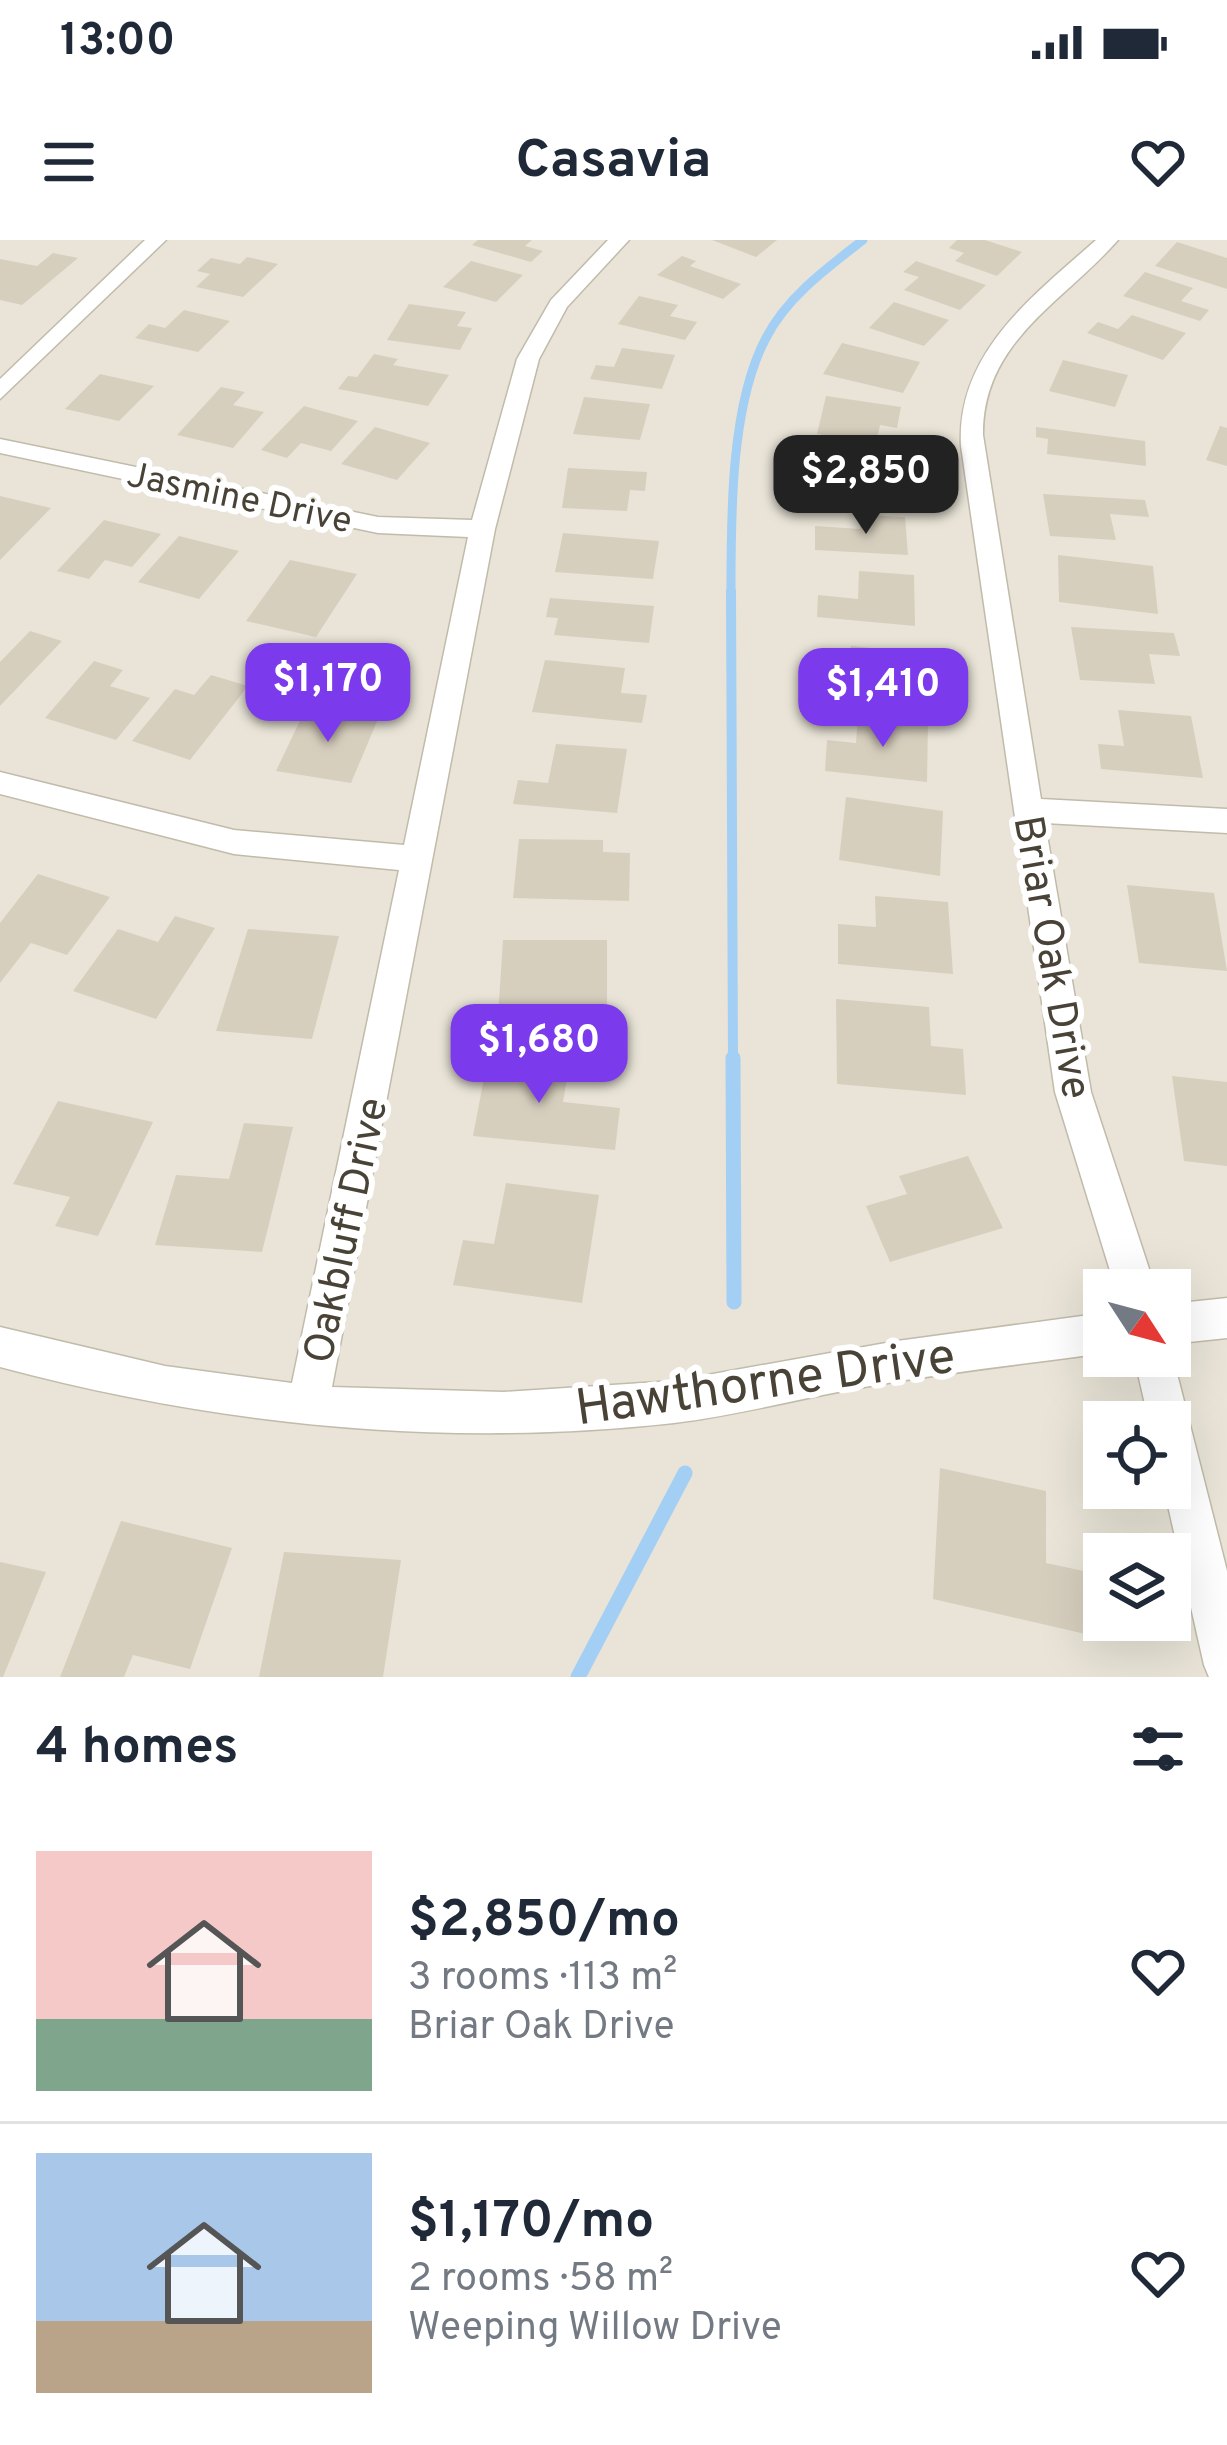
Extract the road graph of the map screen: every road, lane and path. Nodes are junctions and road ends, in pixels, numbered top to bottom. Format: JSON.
{"nodes":[{"id":1,"x":156,"y":240,"type":"edge"},
{"id":2,"x":619,"y":240,"type":"edge"},
{"id":3,"x":1108,"y":240,"type":"edge"},
{"id":4,"x":0,"y":392,"type":"edge"},
{"id":5,"x":0,"y":446,"type":"edge"},
{"id":6,"x":482,"y":530,"type":"junction"},
{"id":7,"x":0,"y":783,"type":"edge"},
{"id":8,"x":1029,"y":810,"type":"junction"},
{"id":9,"x":1227,"y":821,"type":"edge"},
{"id":10,"x":420,"y":859,"type":"junction"},
{"id":11,"x":1129,"y":1269,"type":"edge"},
{"id":12,"x":1227,"y":1318,"type":"edge"},
{"id":13,"x":1191,"y":1322,"type":"edge"},
{"id":14,"x":1083,"y":1336,"type":"edge"},
{"id":15,"x":0,"y":1347,"type":"edge"},
{"id":16,"x":1159,"y":1377,"type":"edge"},
{"id":17,"x":308,"y":1404,"type":"junction"},
{"id":18,"x":1227,"y":1666,"type":"edge"}],
"edges":[{"from":1,"to":4,"type":"street"},
{"from":2,"to":6,"type":"street","name":"Oakbluff Drive"},
{"from":3,"to":8,"type":"street","name":"Briar Oak Drive"},
{"from":5,"to":6,"type":"street","name":"Jasmine Drive"},
{"from":6,"to":10,"type":"street","name":"Oakbluff Drive"},
{"from":7,"to":10,"type":"street"},
{"from":8,"to":9,"type":"street"},
{"from":8,"to":11,"type":"street","name":"Briar Oak Drive"},
{"from":10,"to":17,"type":"street","name":"Oakbluff Drive"},
{"from":12,"to":13,"type":"street"},
{"from":14,"to":17,"type":"street","name":"Hawthorne Drive"},
{"from":15,"to":17,"type":"street","name":"Hawthorne Drive"},
{"from":16,"to":18,"type":"street"}]}
